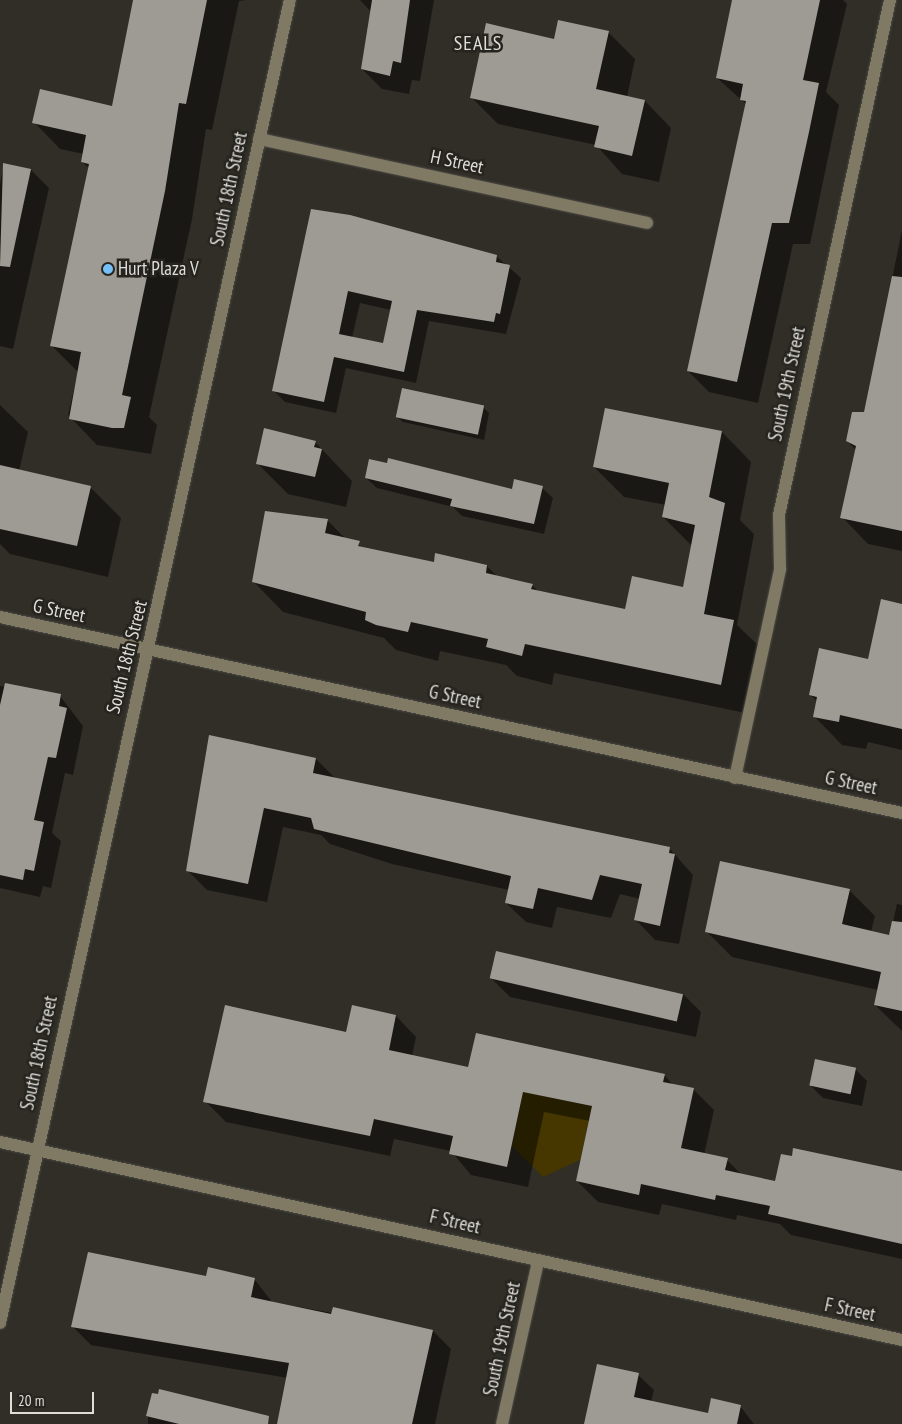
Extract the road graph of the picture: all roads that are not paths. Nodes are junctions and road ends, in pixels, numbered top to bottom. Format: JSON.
{"nodes":[{"id":1,"x":290,"y":0,"type":"edge"},
{"id":2,"x":890,"y":0,"type":"edge"},
{"id":3,"x":259,"y":139,"type":"junction"},
{"id":4,"x":647,"y":222,"type":"dead end"},
{"id":5,"x":0,"y":617,"type":"edge"},
{"id":6,"x":148,"y":649,"type":"junction"},
{"id":7,"x":736,"y":778,"type":"junction"},
{"id":8,"x":902,"y":812,"type":"edge"},
{"id":9,"x":0,"y":1142,"type":"edge"},
{"id":10,"x":38,"y":1150,"type":"junction"},
{"id":11,"x":538,"y":1262,"type":"junction"},
{"id":12,"x":0,"y":1323,"type":"edge"},
{"id":13,"x":902,"y":1340,"type":"edge"},
{"id":14,"x":502,"y":1424,"type":"edge"}],
"edges":[{"from":1,"to":3,"type":"street","name":"South 18th Street"},
{"from":2,"to":7,"type":"street","name":"South 19th Street"},
{"from":3,"to":4,"type":"street","name":"H Street"},
{"from":3,"to":6,"type":"street","name":"South 18th Street"},
{"from":5,"to":6,"type":"street","name":"G Street"},
{"from":6,"to":7,"type":"street","name":"G Street"},
{"from":6,"to":10,"type":"street","name":"South 18th Street"},
{"from":7,"to":8,"type":"street","name":"G Street"},
{"from":9,"to":10,"type":"street","name":"F Street"},
{"from":10,"to":11,"type":"street","name":"F Street"},
{"from":10,"to":12,"type":"street","name":"South 18th Street"},
{"from":11,"to":13,"type":"street","name":"F Street"},
{"from":11,"to":14,"type":"street","name":"South 19th Street"}]}
